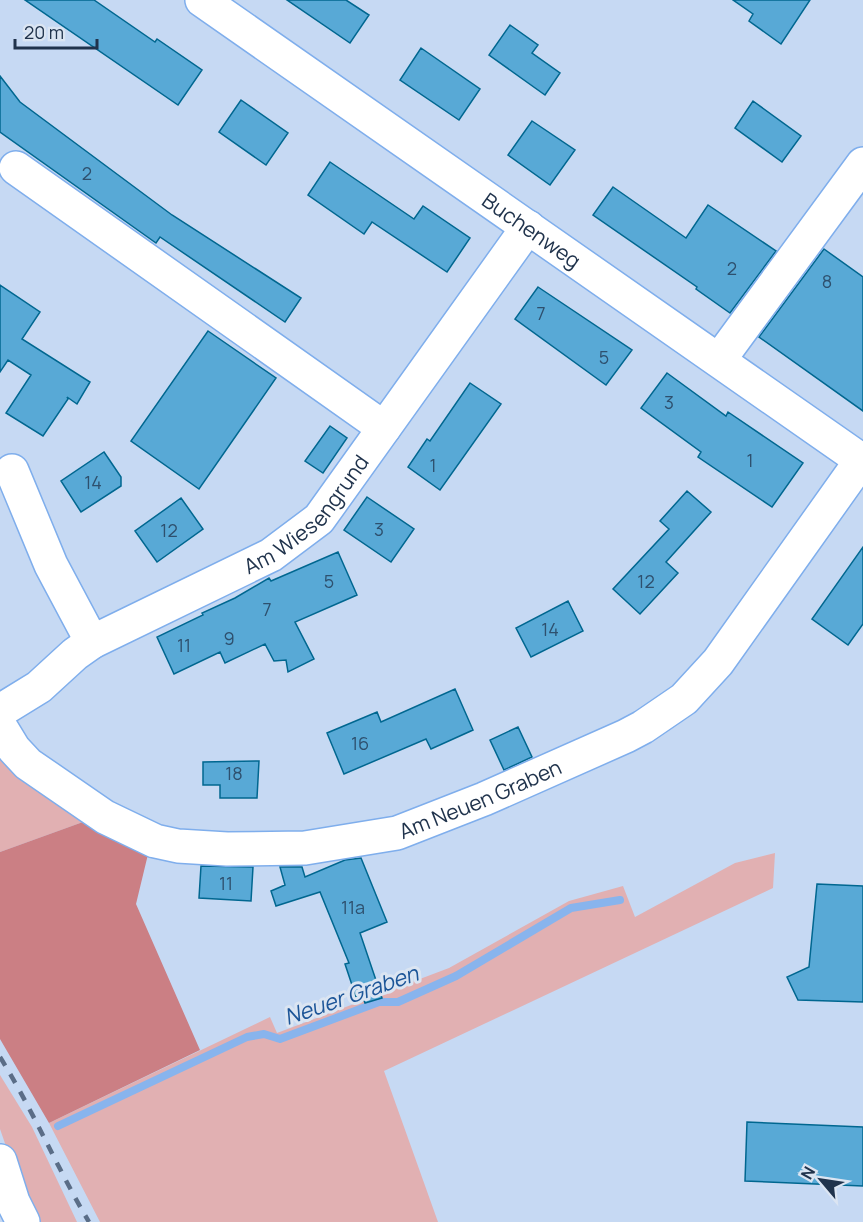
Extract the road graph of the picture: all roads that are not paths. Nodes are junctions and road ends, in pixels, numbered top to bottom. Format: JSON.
{"nodes":[{"id":1,"x":202,"y":0,"type":"edge"},
{"id":2,"x":863,"y":164,"type":"edge"},
{"id":3,"x":16,"y":168,"type":"dead end"},
{"id":4,"x":528,"y":227,"type":"junction"},
{"id":5,"x":719,"y":360,"type":"junction"},
{"id":6,"x":393,"y":415,"type":"junction"},
{"id":7,"x":862,"y":459,"type":"edge"},
{"id":8,"x":12,"y":471,"type":"dead end"},
{"id":9,"x":92,"y":642,"type":"junction"},
{"id":10,"x":0,"y":711,"type":"edge"},
{"id":11,"x":0,"y":726,"type":"edge"},
{"id":12,"x":0,"y":1161,"type":"edge"},
{"id":13,"x":23,"y":1222,"type":"edge"}],
"edges":[{"from":1,"to":4,"type":"street","name":"Buchenweg"},
{"from":2,"to":5,"type":"street"},
{"from":3,"to":6,"type":"street"},
{"from":4,"to":5,"type":"street","name":"Buchenweg"},
{"from":4,"to":6,"type":"street","name":"Am Wiesengrund"},
{"from":5,"to":7,"type":"street","name":"Buchenweg"},
{"from":6,"to":9,"type":"street","name":"Am Wiesengrund"},
{"from":7,"to":11,"type":"street","name":"Am Neuen Graben"},
{"from":8,"to":9,"type":"street"},
{"from":9,"to":10,"type":"street","name":"Am Wiesengrund"},
{"from":12,"to":13,"type":"street"}]}
